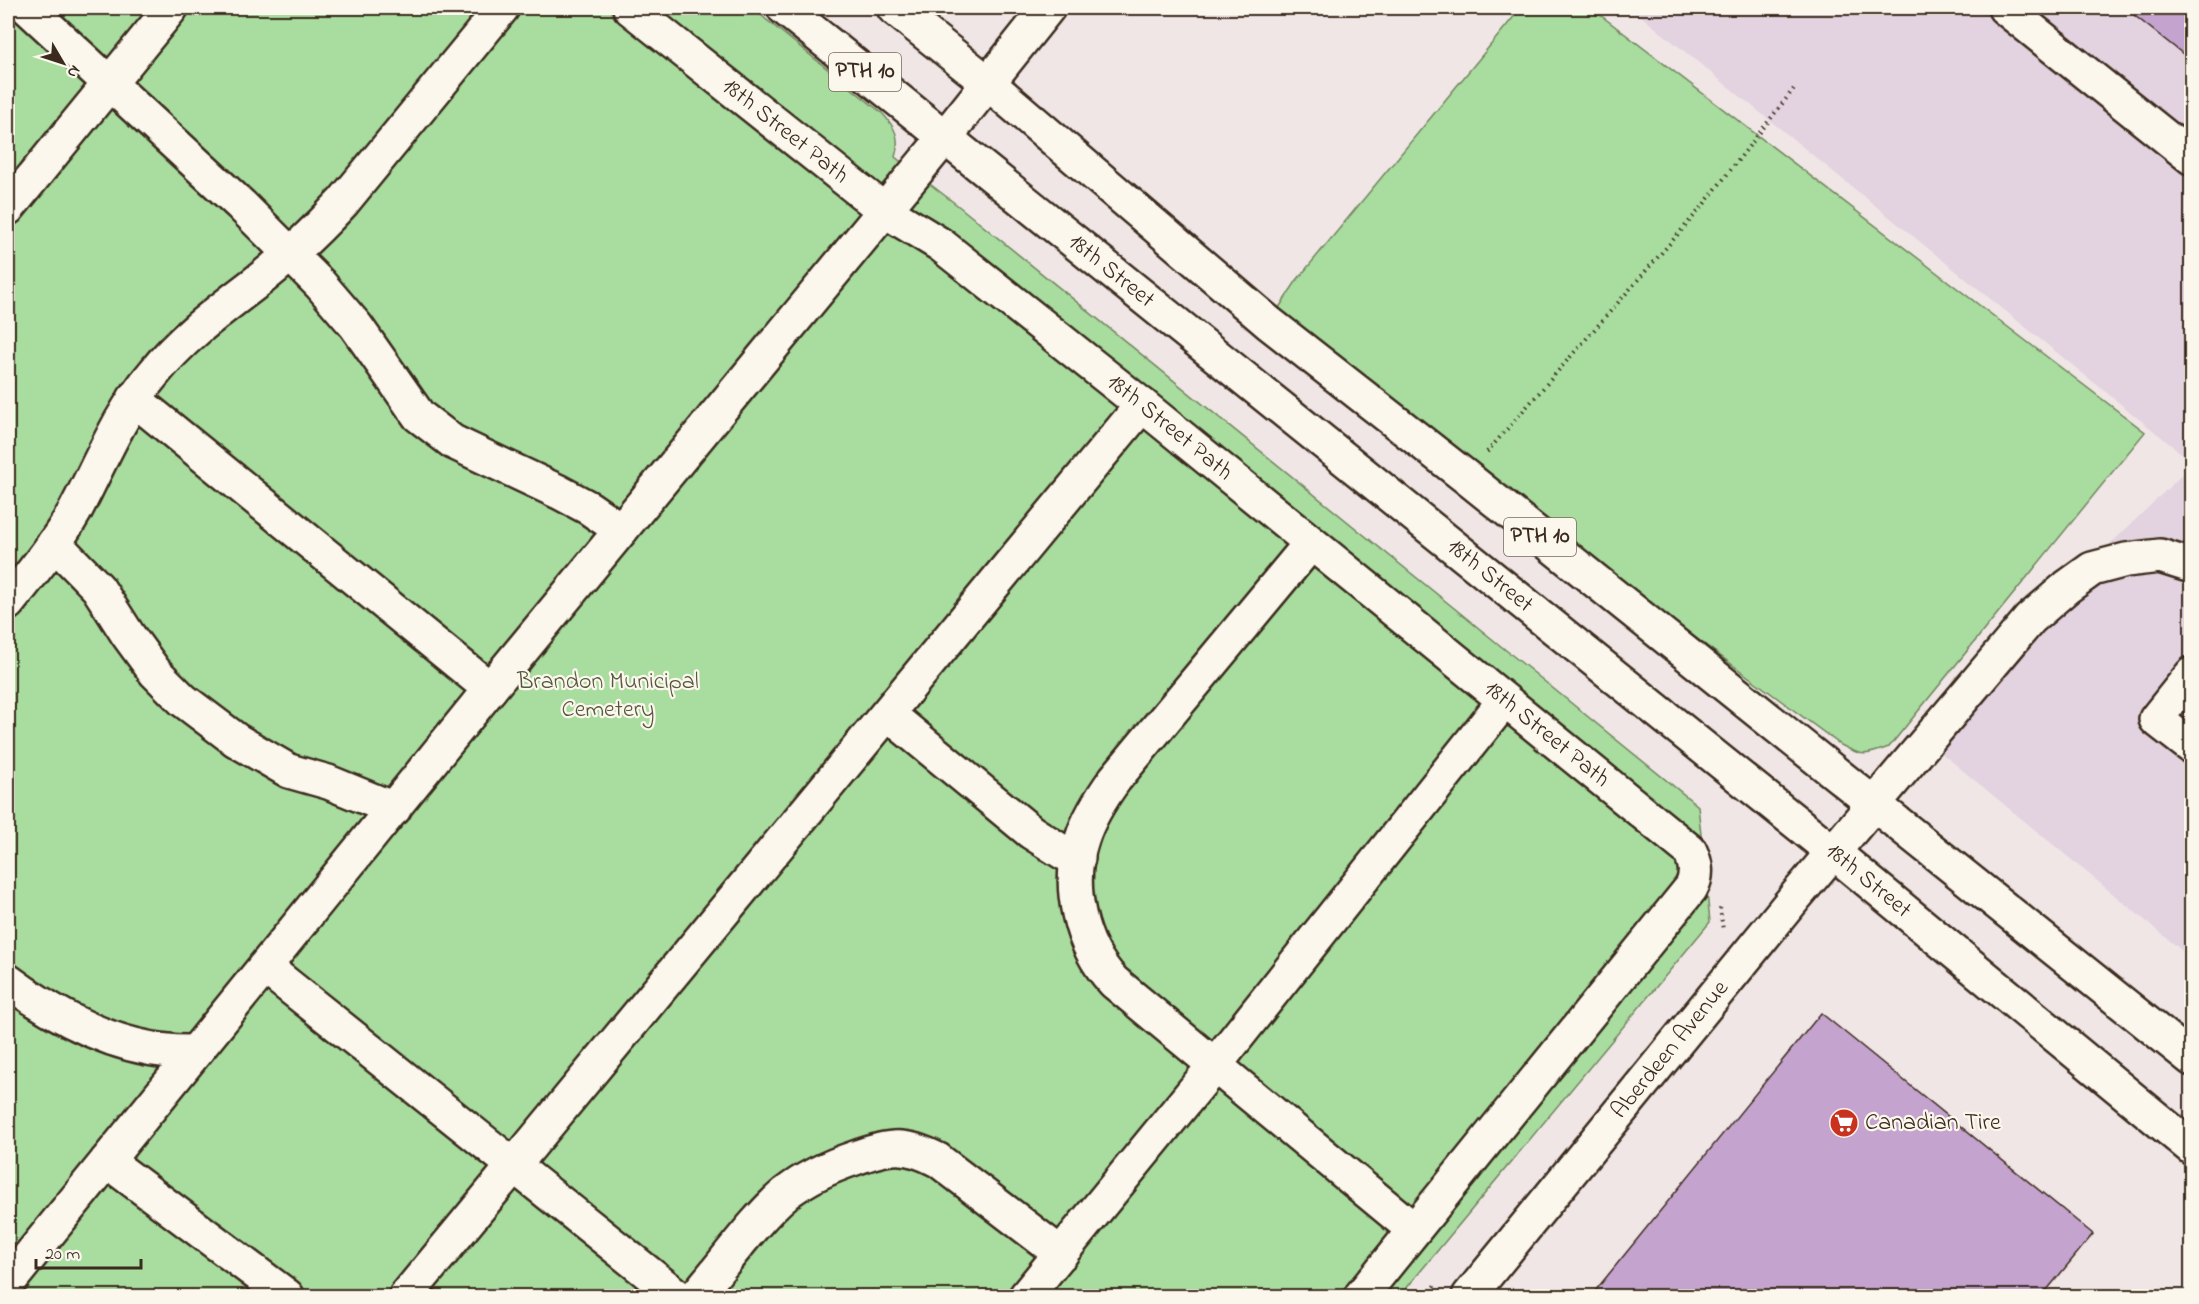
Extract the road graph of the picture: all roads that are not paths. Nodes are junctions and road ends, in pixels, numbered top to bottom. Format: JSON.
{"nodes":[{"id":1,"x":28,"y":8,"type":"edge"},
{"id":2,"x":171,"y":8,"type":"edge"},
{"id":3,"x":502,"y":8,"type":"edge"},
{"id":4,"x":630,"y":8,"type":"edge"},
{"id":5,"x":784,"y":8,"type":"edge"},
{"id":6,"x":894,"y":8,"type":"edge"},
{"id":7,"x":1048,"y":8,"type":"edge"},
{"id":8,"x":2005,"y":8,"type":"edge"},
{"id":9,"x":110,"y":83,"type":"junction"},
{"id":10,"x":988,"y":83,"type":"junction"},
{"id":11,"x":945,"y":137,"type":"junction"},
{"id":12,"x":2192,"y":159,"type":"edge"},
{"id":13,"x":8,"y":208,"type":"edge"},
{"id":14,"x":884,"y":210,"type":"junction"},
{"id":15,"x":290,"y":254,"type":"junction"},
{"id":16,"x":134,"y":399,"type":"junction"},
{"id":17,"x":1142,"y":405,"type":"junction"},
{"id":18,"x":621,"y":530,"type":"junction"},
{"id":19,"x":54,"y":543,"type":"junction"},
{"id":20,"x":1311,"y":543,"type":"junction"},
{"id":21,"x":2192,"y":566,"type":"edge"},
{"id":22,"x":8,"y":603,"type":"edge"},
{"id":23,"x":2192,"y":674,"type":"edge"},
{"id":24,"x":490,"y":688,"type":"junction"},
{"id":25,"x":1504,"y":701,"type":"junction"},
{"id":26,"x":888,"y":714,"type":"junction"},
{"id":27,"x":2192,"y":747,"type":"edge"},
{"id":28,"x":1874,"y":805,"type":"junction"},
{"id":29,"x":394,"y":808,"type":"junction"},
{"id":30,"x":1833,"y":852,"type":"junction"},
{"id":31,"x":1078,"y":858,"type":"junction"},
{"id":32,"x":265,"y":967,"type":"junction"},
{"id":33,"x":8,"y":981,"type":"edge"},
{"id":34,"x":195,"y":1052,"type":"junction"},
{"id":35,"x":2192,"y":1059,"type":"edge"},
{"id":36,"x":1214,"y":1066,"type":"junction"},
{"id":37,"x":2192,"y":1148,"type":"edge"},
{"id":38,"x":107,"y":1161,"type":"junction"},
{"id":39,"x":515,"y":1166,"type":"junction"},
{"id":40,"x":1414,"y":1230,"type":"junction"},
{"id":41,"x":1061,"y":1254,"type":"junction"},
{"id":42,"x":8,"y":1283,"type":"edge"},
{"id":43,"x":287,"y":1296,"type":"edge"},
{"id":44,"x":406,"y":1296,"type":"edge"},
{"id":45,"x":677,"y":1296,"type":"edge"},
{"id":46,"x":696,"y":1296,"type":"edge"},
{"id":47,"x":1026,"y":1296,"type":"edge"},
{"id":48,"x":1360,"y":1296,"type":"edge"},
{"id":49,"x":1469,"y":1296,"type":"edge"}],
"edges":[{"from":1,"to":9,"type":"main road"},
{"from":2,"to":9,"type":"main road"},
{"from":3,"to":15,"type":"main road"},
{"from":4,"to":14,"type":"main road","name":"18th Street Path"},
{"from":5,"to":11,"type":"main road","name":"18th Street","number":"PTH 10"},
{"from":6,"to":10,"type":"main road","number":"PTH 10"},
{"from":7,"to":10,"type":"main road"},
{"from":8,"to":12,"type":"main road"},
{"from":9,"to":13,"type":"main road"},
{"from":9,"to":15,"type":"main road"},
{"from":10,"to":11,"type":"main road"},
{"from":10,"to":28,"type":"main road","number":"PTH 10"},
{"from":11,"to":14,"type":"main road"},
{"from":11,"to":30,"type":"main road","name":"18th Street","number":"PTH 10"},
{"from":14,"to":17,"type":"main road","name":"18th Street Path"},
{"from":14,"to":18,"type":"main road"},
{"from":15,"to":16,"type":"main road"},
{"from":15,"to":18,"type":"main road"},
{"from":16,"to":19,"type":"main road"},
{"from":16,"to":24,"type":"main road"},
{"from":17,"to":20,"type":"main road","name":"18th Street Path"},
{"from":17,"to":26,"type":"main road"},
{"from":18,"to":24,"type":"main road"},
{"from":19,"to":22,"type":"main road"},
{"from":19,"to":29,"type":"main road"},
{"from":20,"to":25,"type":"main road","name":"18th Street Path"},
{"from":20,"to":31,"type":"main road"},
{"from":21,"to":28,"type":"main road","name":"Aberdeen Avenue"},
{"from":23,"to":27,"type":"main road"},
{"from":24,"to":29,"type":"main road"},
{"from":25,"to":36,"type":"main road"},
{"from":25,"to":40,"type":"main road","name":"18th Street Path"},
{"from":26,"to":31,"type":"main road"},
{"from":26,"to":39,"type":"main road"},
{"from":28,"to":30,"type":"main road","name":"Aberdeen Avenue"},
{"from":28,"to":35,"type":"main road","number":"PTH 10"},
{"from":29,"to":32,"type":"main road"},
{"from":30,"to":37,"type":"main road","name":"18th Street","number":"PTH 10"},
{"from":30,"to":49,"type":"main road","name":"Aberdeen Avenue"},
{"from":31,"to":36,"type":"main road"},
{"from":32,"to":34,"type":"main road"},
{"from":32,"to":39,"type":"main road"},
{"from":33,"to":34,"type":"main road"},
{"from":34,"to":38,"type":"main road"},
{"from":36,"to":40,"type":"main road"},
{"from":36,"to":41,"type":"main road"},
{"from":38,"to":42,"type":"main road"},
{"from":38,"to":43,"type":"main road"},
{"from":39,"to":44,"type":"main road"},
{"from":39,"to":45,"type":"main road"},
{"from":40,"to":48,"type":"main road"},
{"from":41,"to":46,"type":"main road"},
{"from":41,"to":47,"type":"main road"}]}
